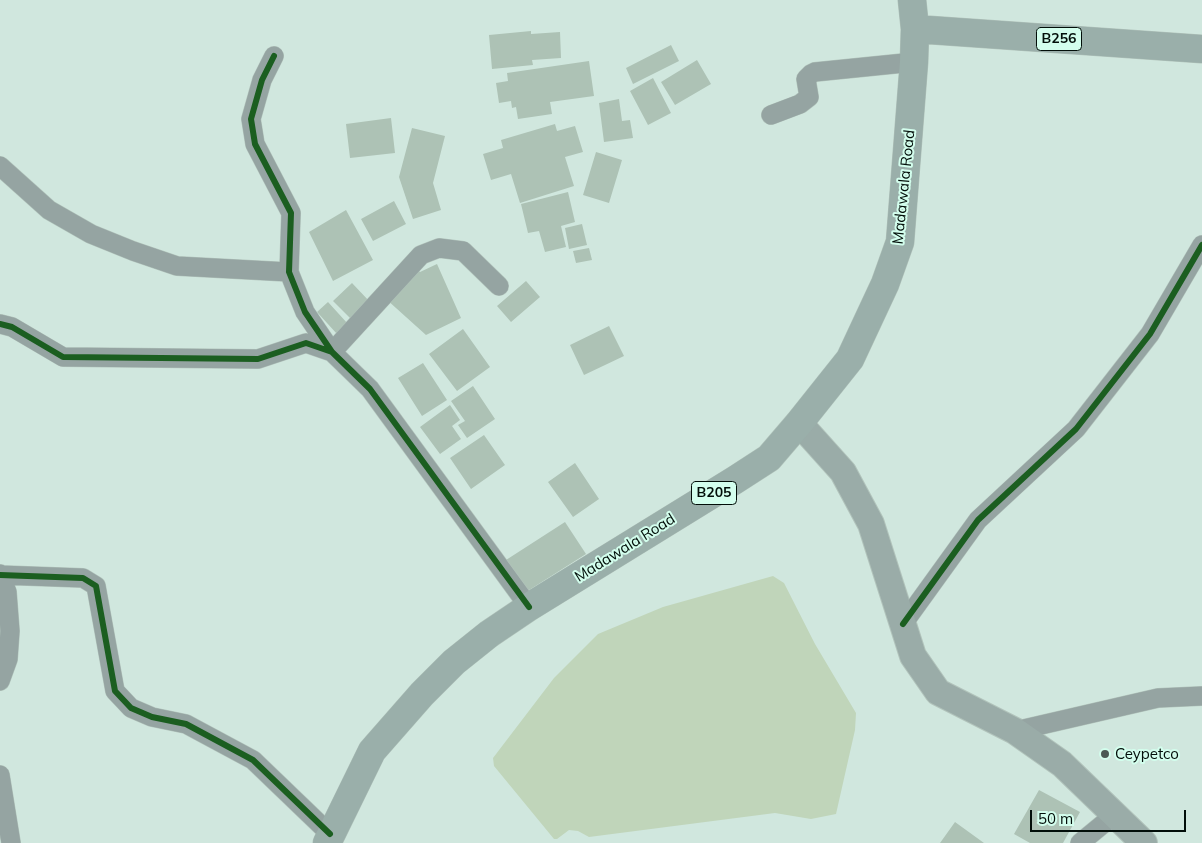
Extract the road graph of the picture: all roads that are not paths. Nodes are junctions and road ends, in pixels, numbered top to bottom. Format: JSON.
{"nodes":[{"id":1,"x":912,"y":0,"type":"edge"},
{"id":2,"x":915,"y":29,"type":"junction"},
{"id":3,"x":1202,"y":51,"type":"edge"},
{"id":4,"x":274,"y":56,"type":"dead end"},
{"id":5,"x":914,"y":62,"type":"junction"},
{"id":6,"x":771,"y":115,"type":"dead end"},
{"id":7,"x":0,"y":166,"type":"edge"},
{"id":8,"x":1202,"y":245,"type":"edge"},
{"id":9,"x":289,"y":272,"type":"junction"},
{"id":10,"x":499,"y":286,"type":"dead end"},
{"id":11,"x":0,"y":324,"type":"edge"},
{"id":12,"x":332,"y":352,"type":"junction"},
{"id":13,"x":798,"y":423,"type":"junction"},
{"id":14,"x":0,"y":575,"type":"edge"},
{"id":15,"x":529,"y":607,"type":"junction"},
{"id":16,"x":903,"y":624,"type":"junction"},
{"id":17,"x":0,"y":681,"type":"edge"},
{"id":18,"x":1202,"y":696,"type":"edge"},
{"id":19,"x":1015,"y":731,"type":"junction"},
{"id":20,"x":0,"y":775,"type":"edge"},
{"id":21,"x":1114,"y":815,"type":"junction"},
{"id":22,"x":329,"y":838,"type":"edge"},
{"id":23,"x":11,"y":843,"type":"edge"},
{"id":24,"x":1080,"y":843,"type":"edge"},
{"id":25,"x":1144,"y":843,"type":"edge"}],
"edges":[{"from":1,"to":2,"type":"main road","number":"B205"},
{"from":2,"to":3,"type":"main road","number":"B256"},
{"from":2,"to":5,"type":"main road","name":"Madawala Road","number":"B205"},
{"from":4,"to":9,"type":"street"},
{"from":5,"to":6,"type":"street"},
{"from":5,"to":13,"type":"main road","name":"Madawala Road","number":"B205"},
{"from":7,"to":9,"type":"street"},
{"from":8,"to":16,"type":"street"},
{"from":9,"to":12,"type":"street"},
{"from":10,"to":12,"type":"street"},
{"from":11,"to":12,"type":"street"},
{"from":12,"to":15,"type":"street"},
{"from":13,"to":15,"type":"main road","name":"Madawala Road","number":"B205"},
{"from":13,"to":16,"type":"main road"},
{"from":14,"to":17,"type":"street"},
{"from":14,"to":22,"type":"street"},
{"from":15,"to":22,"type":"main road","name":"Madawala Road","number":"B205"},
{"from":16,"to":19,"type":"main road"},
{"from":18,"to":19,"type":"street"},
{"from":19,"to":21,"type":"main road"},
{"from":20,"to":23,"type":"street"},
{"from":21,"to":24,"type":"street"},
{"from":21,"to":25,"type":"main road"}]}
